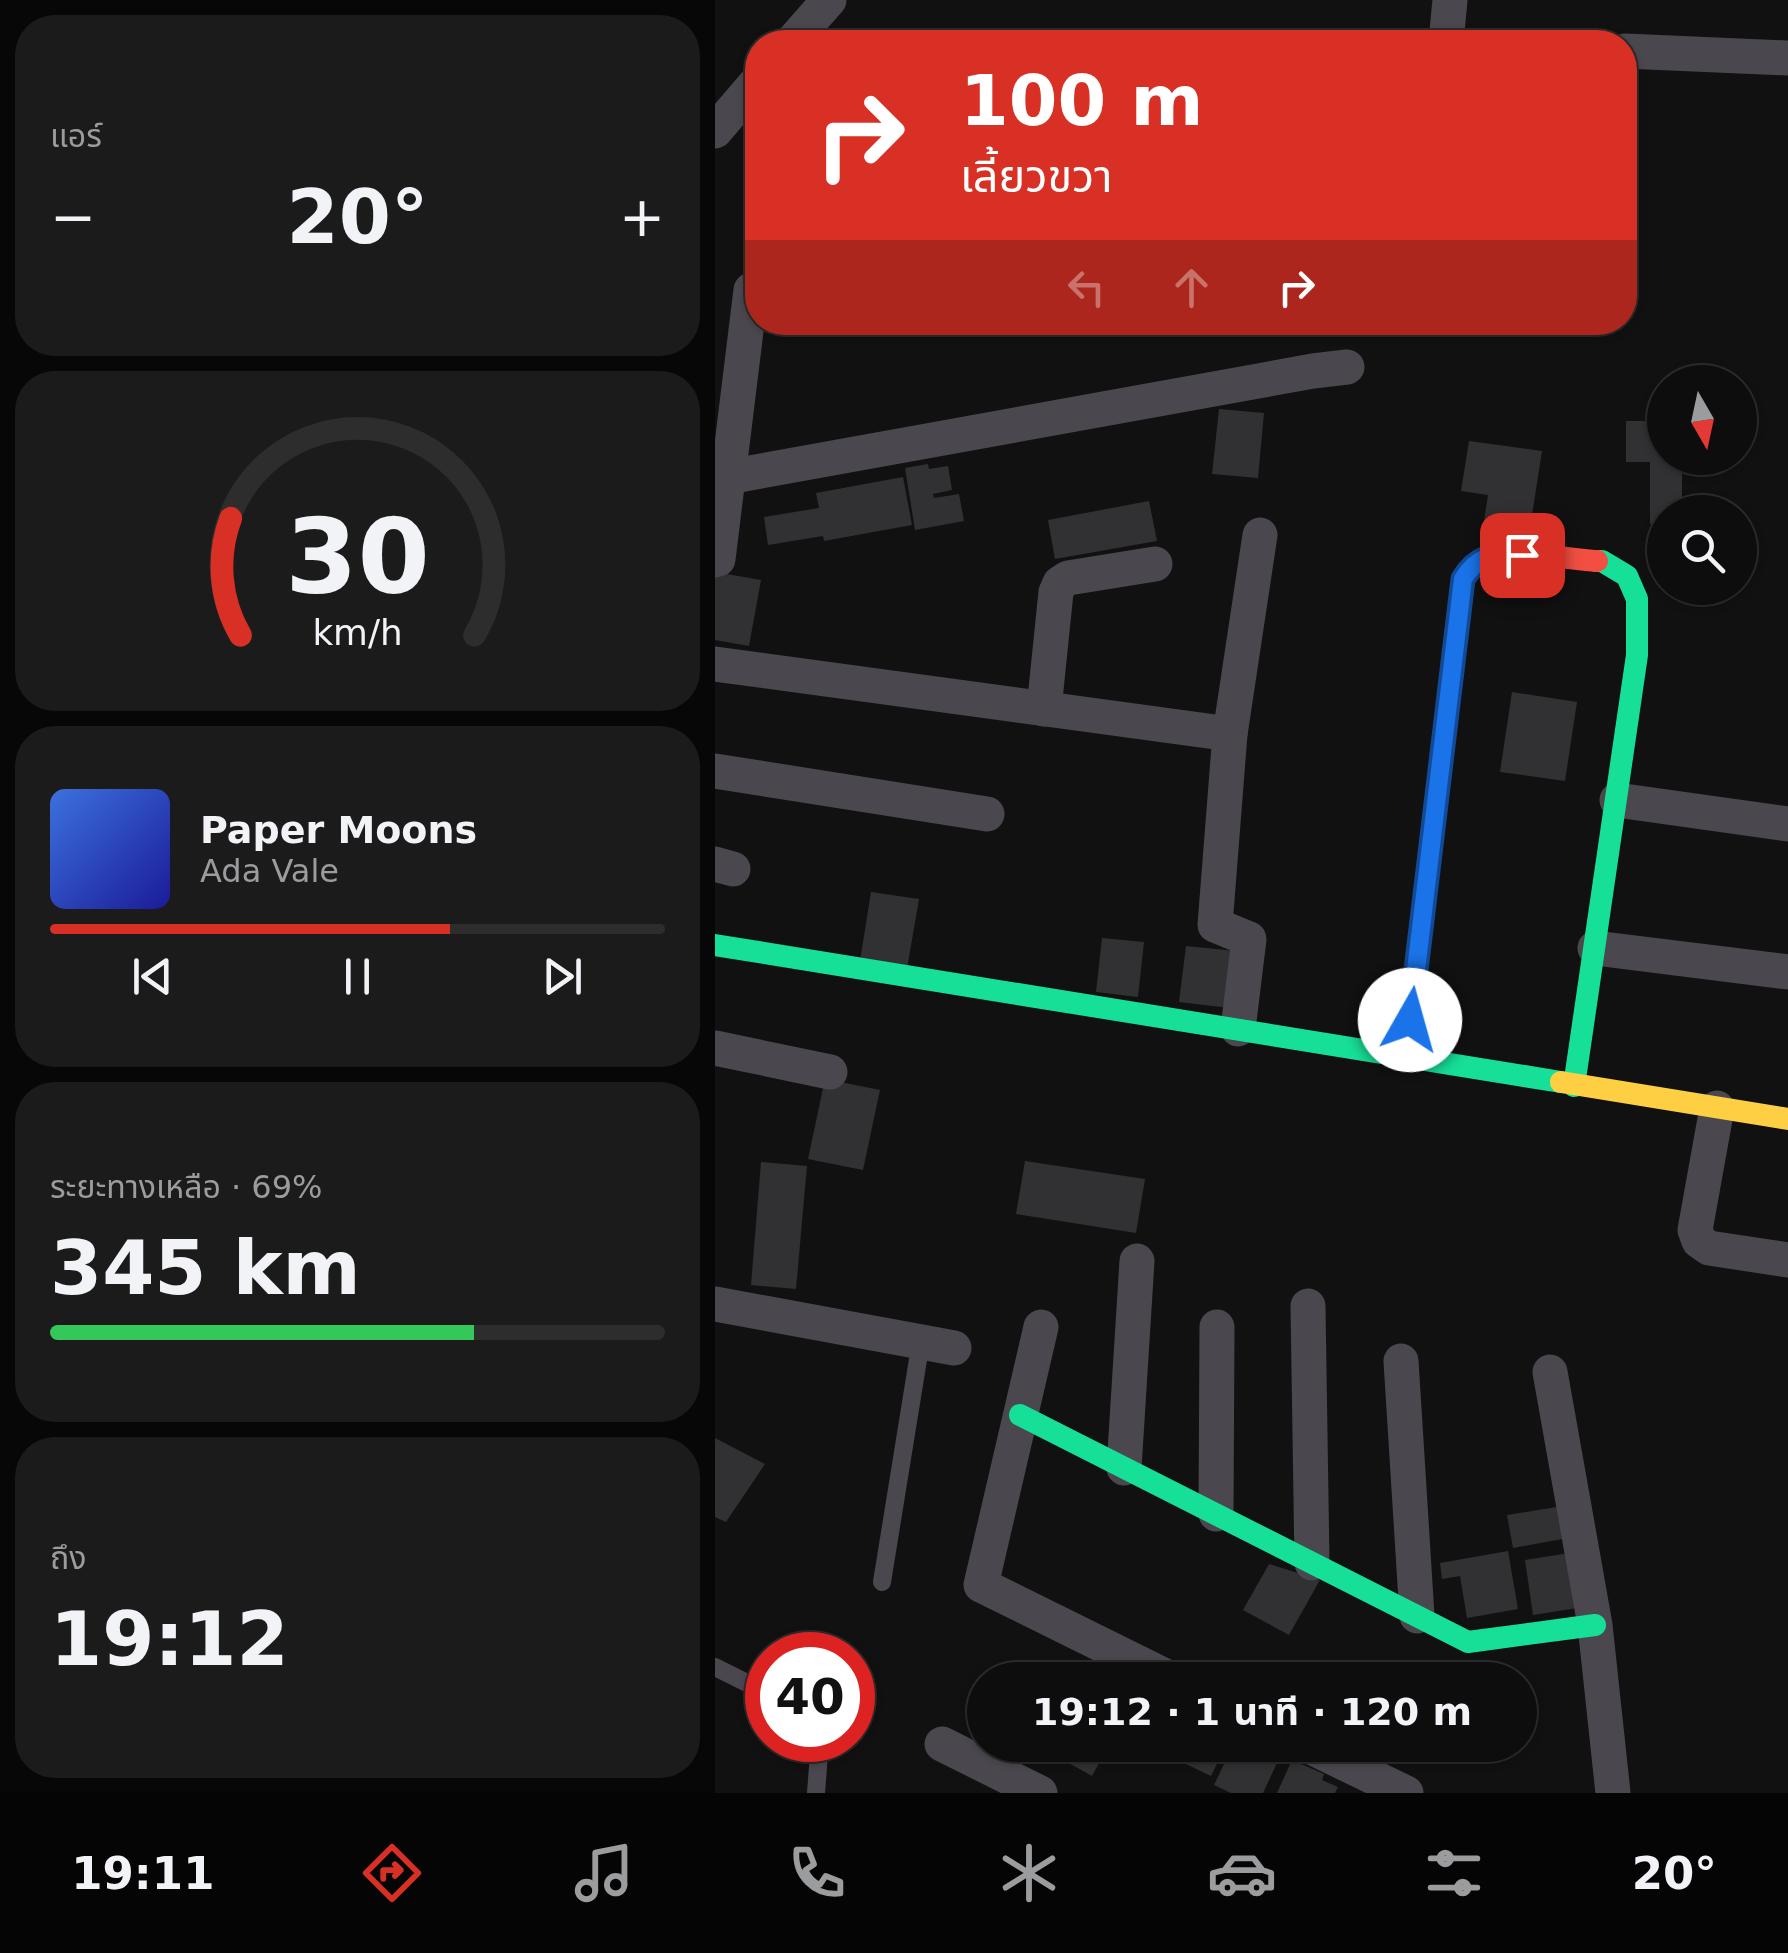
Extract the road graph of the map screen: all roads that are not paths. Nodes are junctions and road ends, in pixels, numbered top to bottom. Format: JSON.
{"nodes":[{"id":1,"x":829,"y":0,"type":"edge"},
{"id":2,"x":1450,"y":0,"type":"edge"},
{"id":3,"x":803,"y":30,"type":"edge"},
{"id":4,"x":1447,"y":30,"type":"edge"},
{"id":5,"x":1637,"y":52,"type":"edge"},
{"id":6,"x":1788,"y":58,"type":"edge"},
{"id":7,"x":745,"y":96,"type":"edge"},
{"id":8,"x":715,"y":131,"type":"edge"},
{"id":9,"x":746,"y":335,"type":"edge"},
{"id":10,"x":1347,"y":367,"type":"dead end"},
{"id":11,"x":729,"y":477,"type":"junction"},
{"id":12,"x":1260,"y":535,"type":"dead end"},
{"id":13,"x":715,"y":560,"type":"edge"},
{"id":14,"x":1155,"y":564,"type":"dead end"},
{"id":15,"x":715,"y":664,"type":"edge"},
{"id":16,"x":1044,"y":709,"type":"junction"},
{"id":17,"x":1230,"y":734,"type":"junction"},
{"id":18,"x":715,"y":771,"type":"edge"},
{"id":19,"x":1617,"y":800,"type":"junction"},
{"id":20,"x":987,"y":814,"type":"dead end"},
{"id":21,"x":1788,"y":824,"type":"edge"},
{"id":22,"x":715,"y":945,"type":"edge"},
{"id":23,"x":1595,"y":948,"type":"junction"},
{"id":24,"x":1788,"y":972,"type":"edge"},
{"id":25,"x":1238,"y":1029,"type":"junction"},
{"id":26,"x":715,"y":1048,"type":"edge"},
{"id":27,"x":1406,"y":1057,"type":"junction"},
{"id":28,"x":830,"y":1072,"type":"dead end"},
{"id":29,"x":1574,"y":1086,"type":"junction"},
{"id":30,"x":1717,"y":1108,"type":"junction"},
{"id":31,"x":1788,"y":1118,"type":"edge"},
{"id":32,"x":1788,"y":1260,"type":"edge"},
{"id":33,"x":1137,"y":1261,"type":"dead end"},
{"id":34,"x":715,"y":1304,"type":"edge"},
{"id":35,"x":1308,"y":1306,"type":"dead end"},
{"id":36,"x":1217,"y":1326,"type":"dead end"},
{"id":37,"x":1041,"y":1327,"type":"dead end"},
{"id":38,"x":938,"y":1344,"type":"joint"},
{"id":39,"x":1401,"y":1360,"type":"dead end"},
{"id":40,"x":1550,"y":1372,"type":"dead end"},
{"id":41,"x":1020,"y":1415,"type":"junction"},
{"id":42,"x":1124,"y":1468,"type":"junction"},
{"id":43,"x":1217,"y":1514,"type":"junction"},
{"id":44,"x":1312,"y":1563,"type":"junction"},
{"id":45,"x":881,"y":1582,"type":"dead end"},
{"id":46,"x":1417,"y":1616,"type":"junction"},
{"id":47,"x":1595,"y":1625,"type":"junction"},
{"id":48,"x":1136,"y":1662,"type":"edge"},
{"id":49,"x":715,"y":1667,"type":"edge"},
{"id":50,"x":745,"y":1682,"type":"edge"},
{"id":51,"x":942,"y":1744,"type":"dead end"},
{"id":52,"x":818,"y":1762,"type":"edge"},
{"id":53,"x":1342,"y":1762,"type":"edge"},
{"id":54,"x":816,"y":1793,"type":"edge"},
{"id":55,"x":1040,"y":1793,"type":"edge"},
{"id":56,"x":1406,"y":1793,"type":"edge"},
{"id":57,"x":1613,"y":1793,"type":"edge"}],
"edges":[{"from":1,"to":3,"type":"street"},
{"from":2,"to":4,"type":"street"},
{"from":5,"to":6,"type":"street"},
{"from":7,"to":8,"type":"street"},
{"from":9,"to":11,"type":"street"},
{"from":10,"to":11,"type":"street"},
{"from":11,"to":13,"type":"street"},
{"from":12,"to":17,"type":"street"},
{"from":14,"to":16,"type":"street"},
{"from":15,"to":16,"type":"street"},
{"from":16,"to":17,"type":"street"},
{"from":17,"to":25,"type":"street"},
{"from":18,"to":20,"type":"street"},
{"from":19,"to":21,"type":"street"},
{"from":19,"to":23,"type":"street"},
{"from":19,"to":27,"type":"street"},
{"from":22,"to":25,"type":"street"},
{"from":23,"to":24,"type":"street"},
{"from":23,"to":29,"type":"street"},
{"from":25,"to":27,"type":"street"},
{"from":26,"to":28,"type":"street"},
{"from":27,"to":29,"type":"street"},
{"from":29,"to":30,"type":"street"},
{"from":30,"to":31,"type":"street"},
{"from":30,"to":32,"type":"street"},
{"from":33,"to":42,"type":"street"},
{"from":34,"to":38,"type":"street"},
{"from":35,"to":44,"type":"street"},
{"from":36,"to":43,"type":"street"},
{"from":37,"to":41,"type":"street"},
{"from":38,"to":45,"type":"lane"},
{"from":39,"to":46,"type":"street"},
{"from":40,"to":47,"type":"street"},
{"from":41,"to":42,"type":"street"},
{"from":41,"to":48,"type":"street"},
{"from":42,"to":43,"type":"street"},
{"from":43,"to":44,"type":"street"},
{"from":44,"to":46,"type":"street"},
{"from":46,"to":47,"type":"street"},
{"from":47,"to":57,"type":"street"},
{"from":49,"to":50,"type":"lane"},
{"from":51,"to":55,"type":"street"},
{"from":52,"to":54,"type":"lane"},
{"from":53,"to":56,"type":"street"}]}
